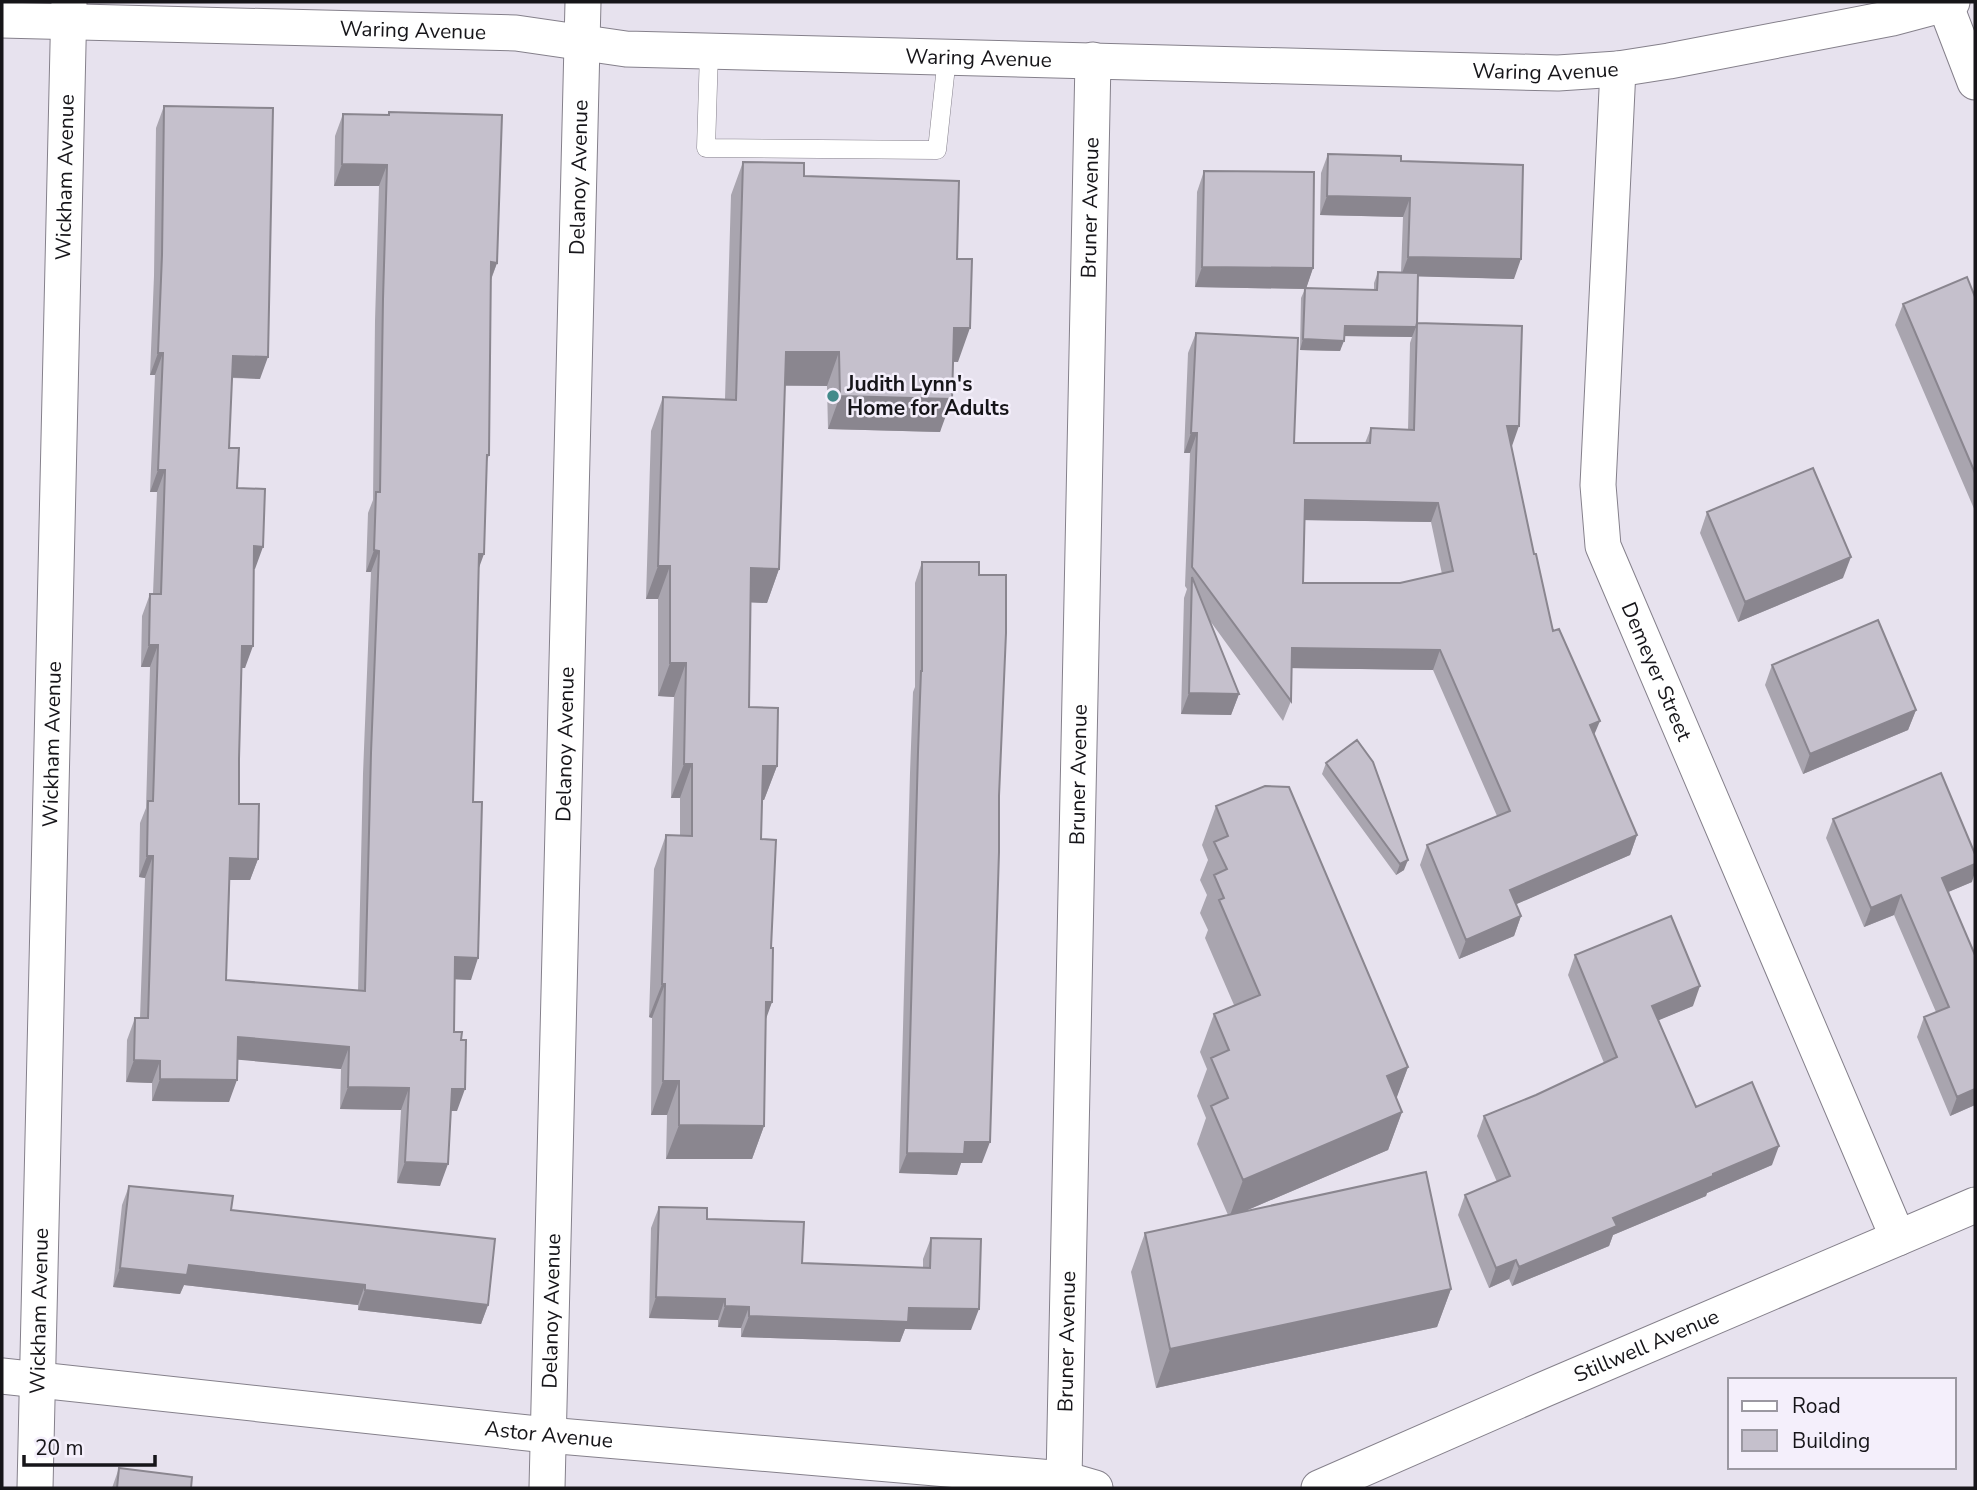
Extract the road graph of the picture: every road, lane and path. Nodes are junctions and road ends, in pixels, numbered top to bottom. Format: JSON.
{"nodes":[{"id":1,"x":583,"y":2,"type":"edge"},
{"id":2,"x":1948,"y":3,"type":"edge"},
{"id":3,"x":69,"y":12,"type":"edge"},
{"id":4,"x":2,"y":20,"type":"edge"},
{"id":5,"x":581,"y":43,"type":"junction"},
{"id":6,"x":709,"y":52,"type":"junction"},
{"id":7,"x":947,"y":57,"type":"junction"},
{"id":8,"x":1093,"y":60,"type":"junction"},
{"id":9,"x":1618,"y":69,"type":"junction"},
{"id":10,"x":1975,"y":82,"type":"edge"},
{"id":11,"x":1975,"y":1205,"type":"edge"},
{"id":12,"x":1898,"y":1238,"type":"junction"},
{"id":13,"x":2,"y":1376,"type":"edge"},
{"id":14,"x":38,"y":1380,"type":"junction"},
{"id":15,"x":547,"y":1435,"type":"junction"},
{"id":16,"x":1075,"y":1485,"type":"edge"},
{"id":17,"x":35,"y":1488,"type":"edge"},
{"id":18,"x":547,"y":1488,"type":"edge"},
{"id":19,"x":1319,"y":1488,"type":"edge"}],
"edges":[{"from":1,"to":5,"type":"street","name":"Delanoy Avenue"},
{"from":2,"to":9,"type":"street","name":"Waring Avenue"},
{"from":2,"to":10,"type":"street"},
{"from":3,"to":4,"type":"street","name":"Waring Avenue"},
{"from":3,"to":5,"type":"street","name":"Waring Avenue"},
{"from":3,"to":14,"type":"street","name":"Wickham Avenue"},
{"from":5,"to":6,"type":"street","name":"Waring Avenue"},
{"from":5,"to":15,"type":"street","name":"Delanoy Avenue"},
{"from":6,"to":7,"type":"street","name":"Waring Avenue"},
{"from":6,"to":7,"type":"lane"},
{"from":7,"to":8,"type":"street","name":"Waring Avenue"},
{"from":8,"to":9,"type":"street","name":"Waring Avenue"},
{"from":8,"to":16,"type":"street","name":"Bruner Avenue"},
{"from":9,"to":12,"type":"street","name":"Demeyer Street"},
{"from":11,"to":12,"type":"street","name":"Stillwell Avenue"},
{"from":12,"to":19,"type":"street","name":"Stillwell Avenue"},
{"from":13,"to":14,"type":"street","name":"Astor Avenue"},
{"from":14,"to":15,"type":"street","name":"Astor Avenue"},
{"from":14,"to":17,"type":"street","name":"Wickham Avenue"},
{"from":15,"to":16,"type":"street","name":"Astor Avenue"},
{"from":15,"to":18,"type":"street","name":"Delanoy Avenue"}]}
